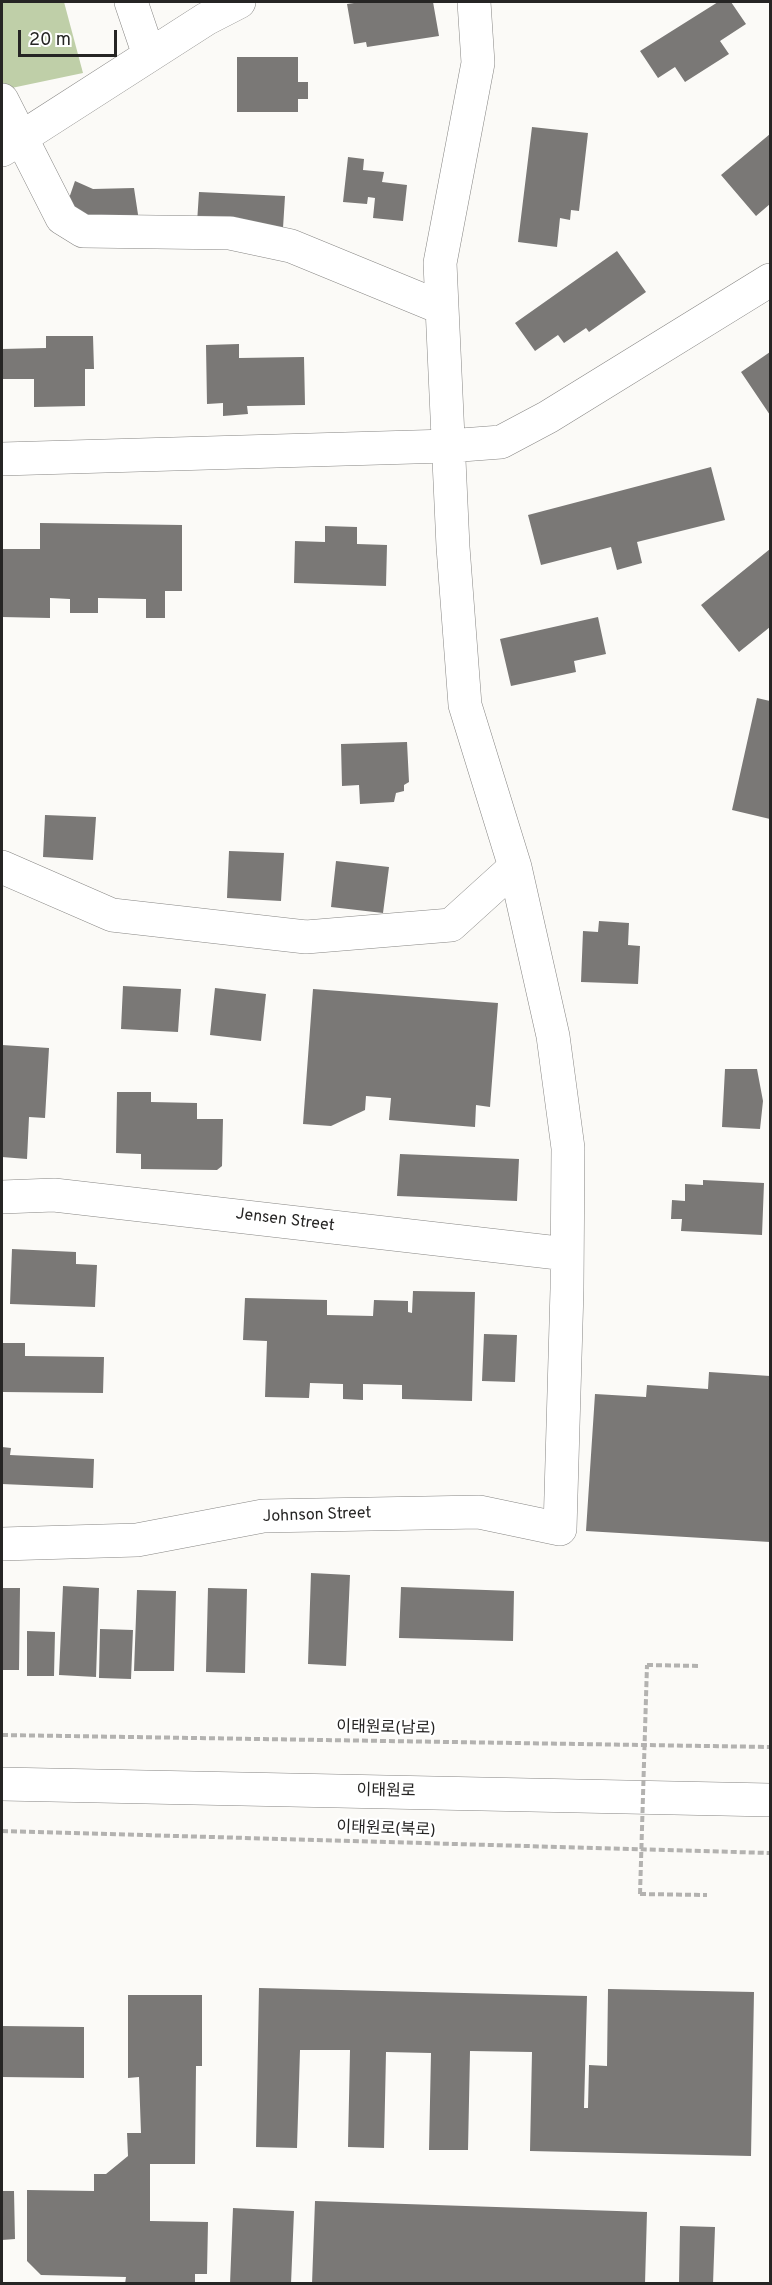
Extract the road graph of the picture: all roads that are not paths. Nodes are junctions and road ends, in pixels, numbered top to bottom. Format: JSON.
{"nodes":[{"id":1,"x":131,"y":2,"type":"edge"},
{"id":2,"x":239,"y":2,"type":"edge"},
{"id":3,"x":474,"y":2,"type":"edge"},
{"id":4,"x":149,"y":56,"type":"junction"},
{"id":5,"x":2,"y":100,"type":"edge"},
{"id":6,"x":11,"y":144,"type":"edge"},
{"id":7,"x":771,"y":280,"type":"edge"},
{"id":8,"x":442,"y":308,"type":"junction"},
{"id":9,"x":448,"y":446,"type":"junction"},
{"id":10,"x":2,"y":459,"type":"edge"},
{"id":11,"x":2,"y":867,"type":"edge"},
{"id":12,"x":515,"y":867,"type":"junction"},
{"id":13,"x":2,"y":1197,"type":"edge"},
{"id":14,"x":567,"y":1254,"type":"junction"},
{"id":15,"x":2,"y":1545,"type":"edge"},
{"id":16,"x":2,"y":1784,"type":"edge"},
{"id":17,"x":771,"y":1800,"type":"edge"}],
"edges":[{"from":1,"to":4,"type":"main road"},
{"from":2,"to":4,"type":"main road"},
{"from":3,"to":8,"type":"main road"},
{"from":4,"to":6,"type":"main road"},
{"from":5,"to":6,"type":"main road"},
{"from":6,"to":8,"type":"main road"},
{"from":7,"to":9,"type":"main road"},
{"from":8,"to":9,"type":"main road"},
{"from":9,"to":10,"type":"main road"},
{"from":9,"to":12,"type":"main road"},
{"from":11,"to":12,"type":"main road"},
{"from":12,"to":14,"type":"main road"},
{"from":13,"to":14,"type":"main road","name":"Jensen Street"},
{"from":14,"to":15,"type":"main road","name":"Johnson Street"},
{"from":16,"to":17,"type":"main road","name":"이태원로"}]}
